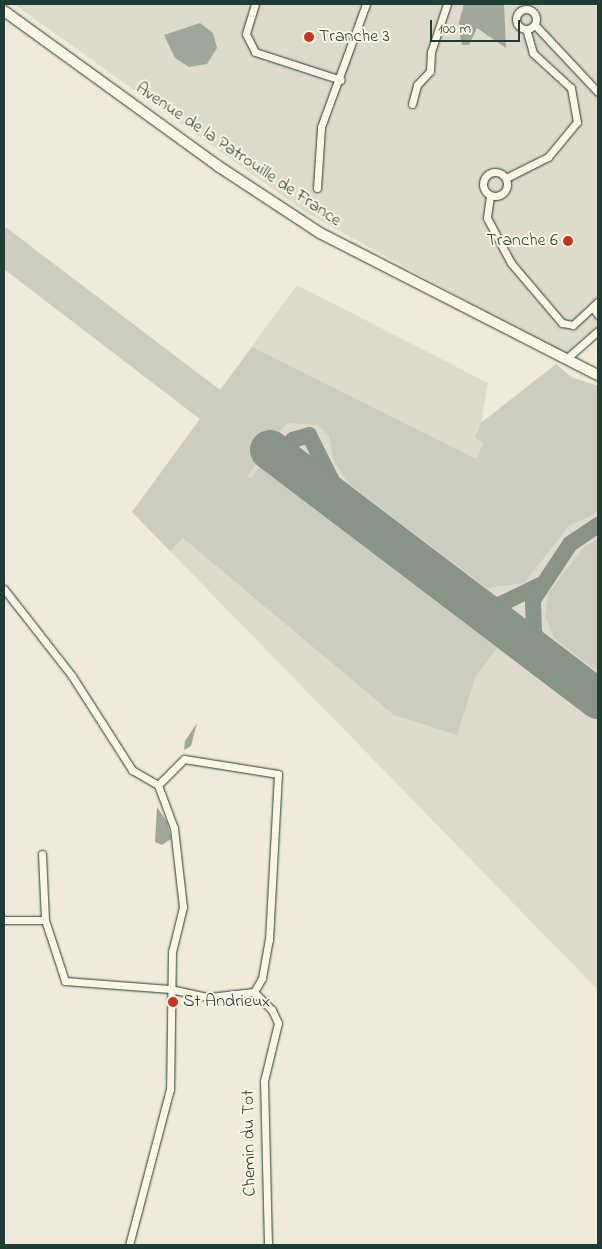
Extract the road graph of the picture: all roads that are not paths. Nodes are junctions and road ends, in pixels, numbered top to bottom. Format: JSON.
{"nodes":[{"id":1,"x":254,"y":4,"type":"edge"},
{"id":2,"x":366,"y":4,"type":"edge"},
{"id":3,"x":447,"y":4,"type":"edge"},
{"id":4,"x":525,"y":6,"type":"edge"},
{"id":5,"x":4,"y":11,"type":"edge"},
{"id":6,"x":535,"y":25,"type":"junction"},
{"id":7,"x":526,"y":29,"type":"junction"},
{"id":8,"x":342,"y":80,"type":"junction"},
{"id":9,"x":598,"y":92,"type":"edge"},
{"id":10,"x":412,"y":104,"type":"dead end"},
{"id":11,"x":506,"y":178,"type":"junction"},
{"id":12,"x":317,"y":188,"type":"dead end"},
{"id":13,"x":490,"y":196,"type":"junction"},
{"id":14,"x":598,"y":302,"type":"edge"},
{"id":15,"x":593,"y":308,"type":"junction"},
{"id":16,"x":598,"y":315,"type":"edge"},
{"id":17,"x":598,"y":331,"type":"edge"},
{"id":18,"x":566,"y":359,"type":"junction"},
{"id":19,"x":598,"y":375,"type":"edge"},
{"id":20,"x":5,"y":592,"type":"edge"},
{"id":21,"x":158,"y":785,"type":"junction"},
{"id":22,"x":42,"y":854,"type":"dead end"},
{"id":23,"x":4,"y":920,"type":"edge"},
{"id":24,"x":45,"y":920,"type":"junction"},
{"id":25,"x":170,"y":988,"type":"junction"},
{"id":26,"x":254,"y":992,"type":"junction"},
{"id":27,"x":129,"y":1245,"type":"edge"},
{"id":28,"x":268,"y":1245,"type":"edge"}],
"edges":[{"from":1,"to":8,"type":"street"},
{"from":2,"to":8,"type":"street"},
{"from":3,"to":10,"type":"street"},
{"from":4,"to":6,"type":"street"},
{"from":4,"to":7,"type":"street"},
{"from":5,"to":18,"type":"main road","name":"Avenue de la Patrouille de France"},
{"from":6,"to":7,"type":"street"},
{"from":6,"to":9,"type":"street"},
{"from":7,"to":11,"type":"street"},
{"from":8,"to":12,"type":"street"},
{"from":11,"to":13,"type":"street"},
{"from":11,"to":13,"type":"street"},
{"from":13,"to":15,"type":"street"},
{"from":14,"to":15,"type":"street"},
{"from":15,"to":16,"type":"street"},
{"from":17,"to":18,"type":"street"},
{"from":18,"to":19,"type":"main road","name":"Avenue de la Patrouille de France"},
{"from":20,"to":21,"type":"street"},
{"from":21,"to":25,"type":"street"},
{"from":21,"to":26,"type":"street"},
{"from":22,"to":24,"type":"street"},
{"from":23,"to":24,"type":"street"},
{"from":24,"to":25,"type":"street"},
{"from":25,"to":26,"type":"street"},
{"from":25,"to":27,"type":"street"},
{"from":26,"to":28,"type":"street","name":"Chemin du Tot"}]}
